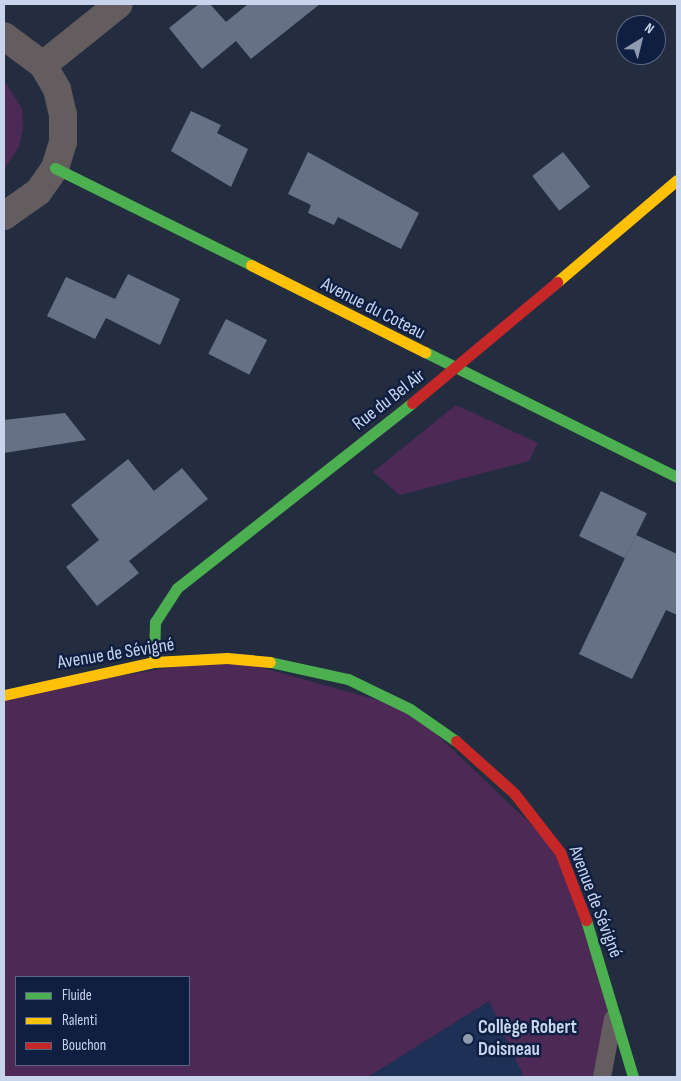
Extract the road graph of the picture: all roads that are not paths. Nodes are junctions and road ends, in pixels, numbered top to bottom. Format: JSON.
{"nodes":[{"id":1,"x":120,"y":4,"type":"edge"},
{"id":2,"x":4,"y":36,"type":"edge"},
{"id":3,"x":43,"y":65,"type":"junction"},
{"id":4,"x":55,"y":168,"type":"junction"},
{"id":5,"x":677,"y":180,"type":"edge"},
{"id":6,"x":4,"y":216,"type":"edge"},
{"id":7,"x":455,"y":369,"type":"junction"},
{"id":8,"x":677,"y":477,"type":"edge"},
{"id":9,"x":154,"y":662,"type":"junction"},
{"id":10,"x":4,"y":695,"type":"edge"},
{"id":11,"x":615,"y":1008,"type":"junction"},
{"id":12,"x":602,"y":1077,"type":"edge"},
{"id":13,"x":633,"y":1077,"type":"edge"}],
"edges":[{"from":1,"to":3,"type":"street"},
{"from":2,"to":3,"type":"street"},
{"from":3,"to":4,"type":"street"},
{"from":4,"to":6,"type":"street"},
{"from":4,"to":7,"type":"street","name":"Avenue du Coteau"},
{"from":5,"to":7,"type":"street","name":"Rue du Bel Air"},
{"from":7,"to":8,"type":"street","name":"Avenue du Coteau"},
{"from":7,"to":9,"type":"street","name":"Rue du Bel Air"},
{"from":9,"to":10,"type":"street","name":"Avenue de Sévigné"},
{"from":9,"to":11,"type":"street","name":"Avenue de Sévigné"},
{"from":11,"to":12,"type":"lane"},
{"from":11,"to":13,"type":"street","name":"Avenue de Sévigné"}]}
